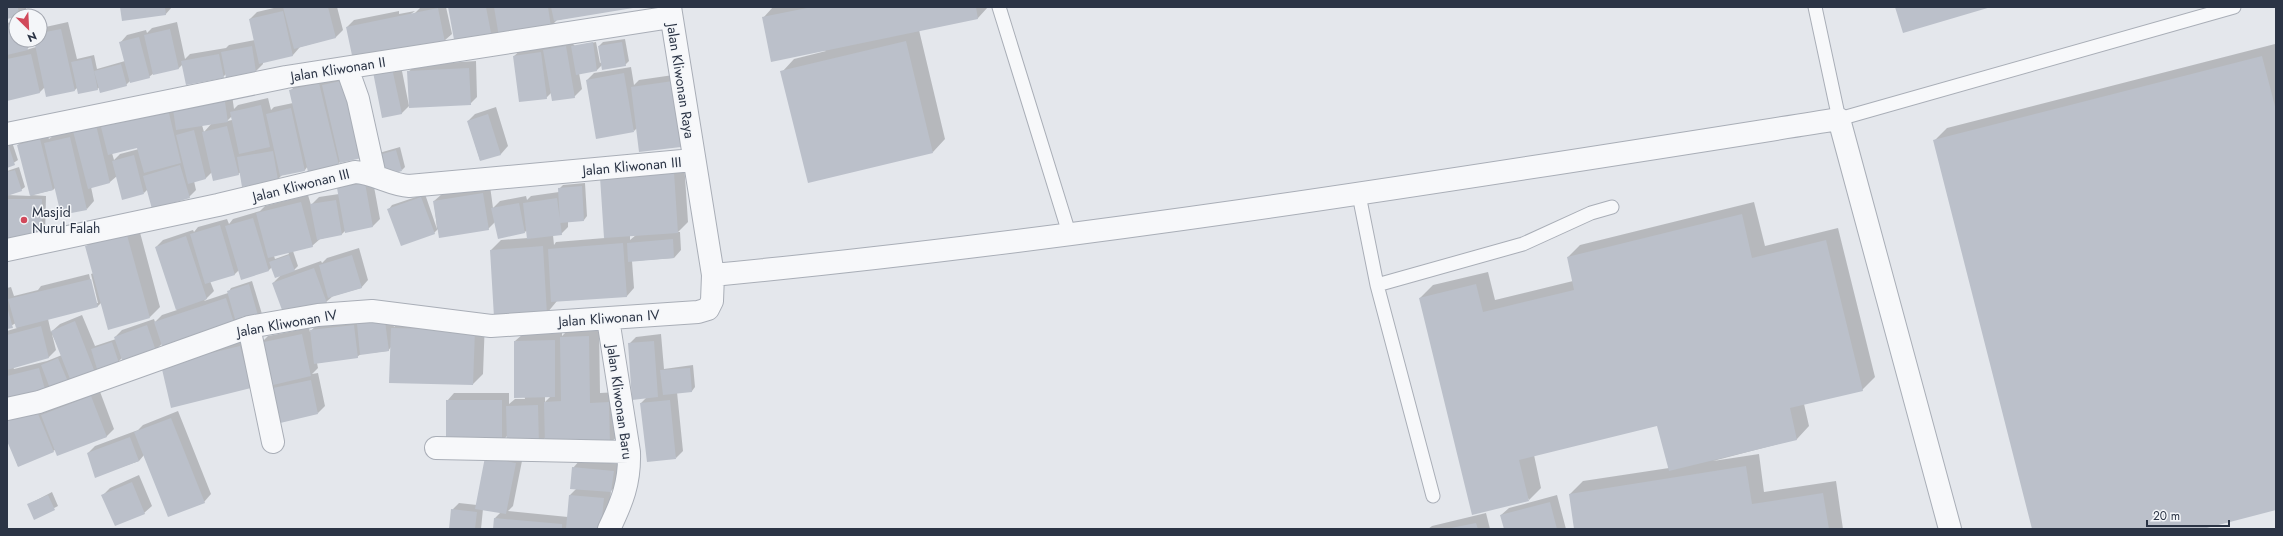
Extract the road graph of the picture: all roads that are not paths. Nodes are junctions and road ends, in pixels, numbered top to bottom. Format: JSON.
{"nodes":[{"id":1,"x":1000,"y":7,"type":"edge"},
{"id":2,"x":1816,"y":7,"type":"edge"},
{"id":3,"x":2234,"y":7,"type":"edge"},
{"id":4,"x":670,"y":12,"type":"edge"},
{"id":5,"x":347,"y":68,"type":"junction"},
{"id":6,"x":1839,"y":119,"type":"junction"},
{"id":7,"x":7,"y":134,"type":"edge"},
{"id":8,"x":693,"y":160,"type":"junction"},
{"id":9,"x":375,"y":176,"type":"junction"},
{"id":10,"x":1359,"y":195,"type":"junction"},
{"id":11,"x":1612,"y":207,"type":"dead end"},
{"id":12,"x":1069,"y":234,"type":"junction"},
{"id":13,"x":7,"y":250,"type":"edge"},
{"id":14,"x":713,"y":275,"type":"junction"},
{"id":15,"x":1377,"y":285,"type":"junction"},
{"id":16,"x":698,"y":312,"type":"joint"},
{"id":17,"x":608,"y":318,"type":"junction"},
{"id":18,"x":249,"y":327,"type":"junction"},
{"id":19,"x":7,"y":409,"type":"edge"},
{"id":20,"x":273,"y":442,"type":"dead end"},
{"id":21,"x":436,"y":448,"type":"dead end"},
{"id":22,"x":629,"y":452,"type":"junction"},
{"id":23,"x":1433,"y":496,"type":"dead end"},
{"id":24,"x":608,"y":529,"type":"edge"},
{"id":25,"x":1950,"y":529,"type":"edge"}],
"edges":[{"from":1,"to":12,"type":"lane"},
{"from":2,"to":6,"type":"lane"},
{"from":3,"to":6,"type":"lane"},
{"from":4,"to":5,"type":"street","name":"Jalan Kliwonan II"},
{"from":4,"to":8,"type":"street","name":"Jalan Kliwonan Raya"},
{"from":5,"to":7,"type":"street","name":"Jalan Kliwonan II"},
{"from":5,"to":9,"type":"street"},
{"from":6,"to":10,"type":"street"},
{"from":6,"to":25,"type":"street"},
{"from":8,"to":9,"type":"street","name":"Jalan Kliwonan III"},
{"from":8,"to":14,"type":"street","name":"Jalan Kliwonan Raya"},
{"from":9,"to":13,"type":"street","name":"Jalan Kliwonan III"},
{"from":10,"to":12,"type":"street"},
{"from":10,"to":15,"type":"lane"},
{"from":11,"to":15,"type":"lane"},
{"from":12,"to":14,"type":"street"},
{"from":14,"to":16,"type":"street","name":"Jalan Kliwonan Raya"},
{"from":15,"to":23,"type":"lane"},
{"from":16,"to":17,"type":"street","name":"Jalan Kliwonan IV"},
{"from":17,"to":18,"type":"street","name":"Jalan Kliwonan IV"},
{"from":17,"to":22,"type":"street","name":"Jalan Kliwonan Baru"},
{"from":18,"to":19,"type":"street","name":"Jalan Kliwonan IV"},
{"from":18,"to":20,"type":"street"},
{"from":21,"to":22,"type":"street"},
{"from":22,"to":24,"type":"street","name":"Jalan Kliwonan Baru"}]}
